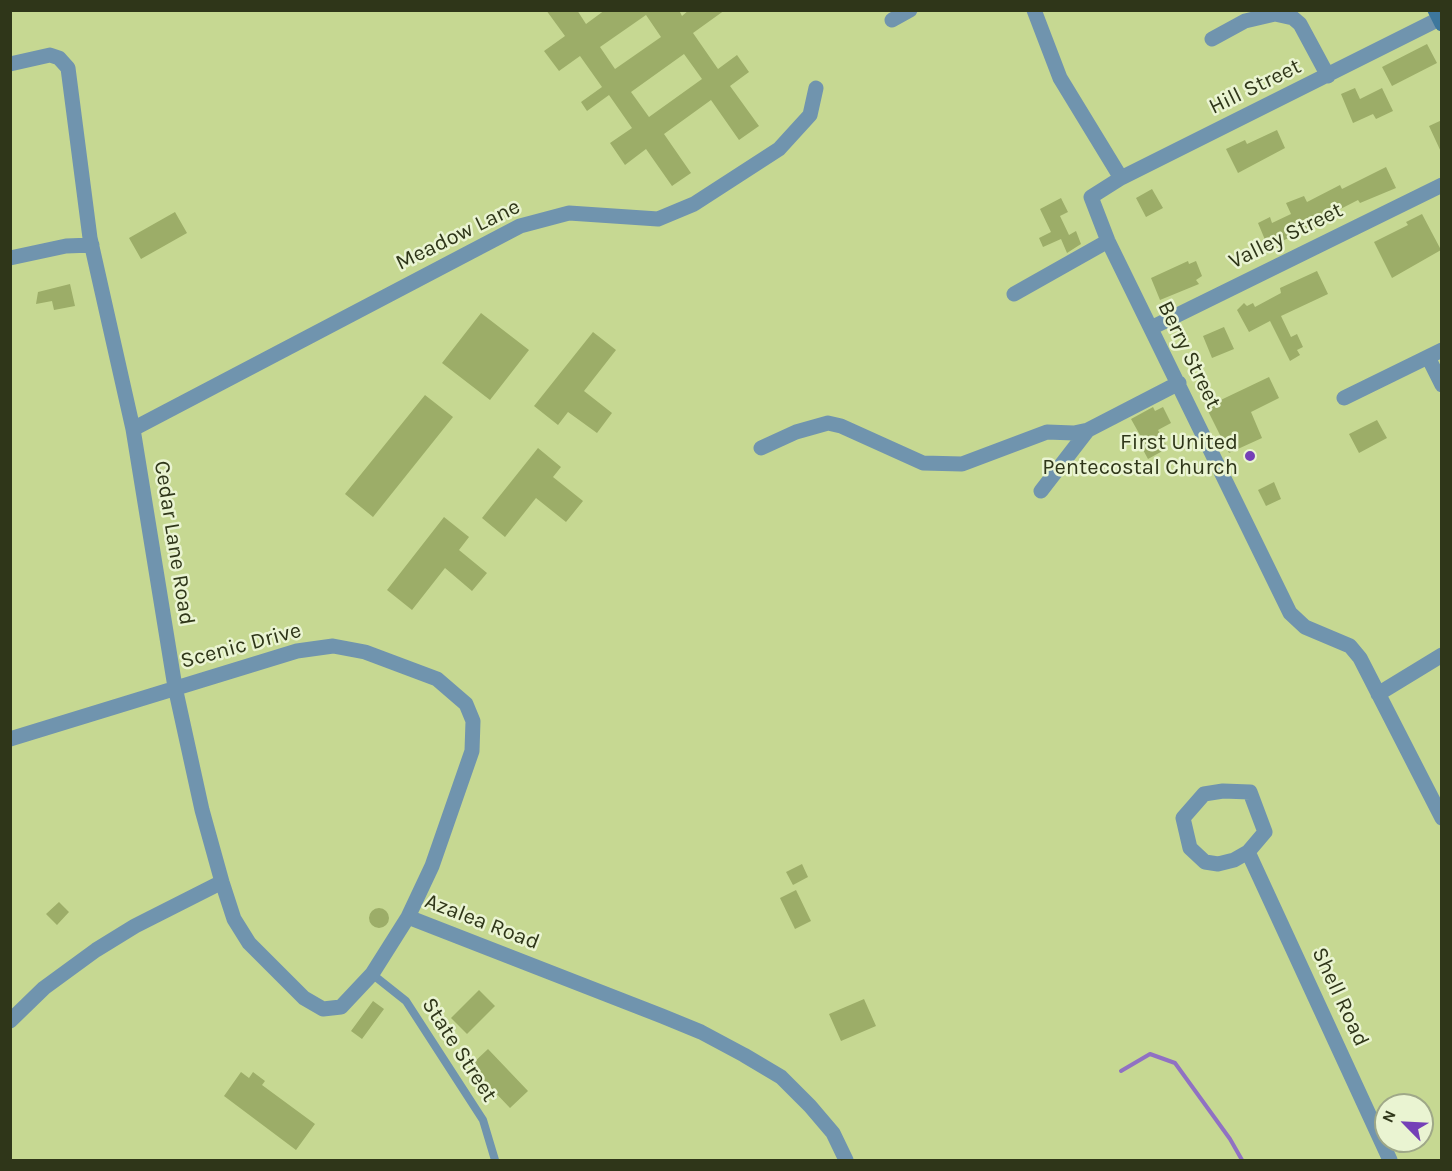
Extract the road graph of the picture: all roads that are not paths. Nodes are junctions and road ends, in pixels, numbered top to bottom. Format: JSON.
{"nodes":[{"id":1,"x":910,"y":10,"type":"edge"},
{"id":2,"x":1034,"y":10,"type":"edge"},
{"id":3,"x":1439,"y":18,"type":"edge"},
{"id":4,"x":892,"y":20,"type":"dead end"},
{"id":5,"x":1212,"y":39,"type":"dead end"},
{"id":6,"x":10,"y":64,"type":"edge"},
{"id":7,"x":1328,"y":76,"type":"junction"},
{"id":8,"x":816,"y":88,"type":"dead end"},
{"id":9,"x":1121,"y":178,"type":"junction"},
{"id":10,"x":1442,"y":185,"type":"edge"},
{"id":11,"x":1091,"y":196,"type":"joint"},
{"id":12,"x":1108,"y":241,"type":"junction"},
{"id":13,"x":92,"y":246,"type":"junction"},
{"id":14,"x":10,"y":258,"type":"edge"},
{"id":15,"x":1014,"y":294,"type":"dead end"},
{"id":16,"x":1151,"y":328,"type":"junction"},
{"id":17,"x":1435,"y":353,"type":"edge"},
{"id":18,"x":1179,"y":383,"type":"junction"},
{"id":19,"x":1442,"y":385,"type":"edge"},
{"id":20,"x":1344,"y":398,"type":"dead end"},
{"id":21,"x":133,"y":429,"type":"junction"},
{"id":22,"x":1088,"y":430,"type":"junction"},
{"id":23,"x":761,"y":448,"type":"dead end"},
{"id":24,"x":1041,"y":491,"type":"dead end"},
{"id":25,"x":1442,"y":655,"type":"edge"},
{"id":26,"x":175,"y":687,"type":"junction"},
{"id":27,"x":1378,"y":694,"type":"junction"},
{"id":28,"x":10,"y":739,"type":"edge"},
{"id":29,"x":1442,"y":818,"type":"edge"},
{"id":30,"x":1248,"y":852,"type":"junction"},
{"id":31,"x":222,"y":882,"type":"junction"},
{"id":32,"x":408,"y":917,"type":"junction"},
{"id":33,"x":372,"y":974,"type":"junction"},
{"id":34,"x":10,"y":1022,"type":"edge"},
{"id":35,"x":495,"y":1161,"type":"edge"},
{"id":36,"x":846,"y":1161,"type":"edge"},
{"id":37,"x":1390,"y":1161,"type":"edge"}],
"edges":[{"from":1,"to":4,"type":"street"},
{"from":2,"to":9,"type":"street"},
{"from":3,"to":7,"type":"street","name":"Hill Street"},
{"from":5,"to":7,"type":"street"},
{"from":6,"to":13,"type":"street","name":"Cedar Lane Road"},
{"from":7,"to":9,"type":"street","name":"Hill Street"},
{"from":8,"to":21,"type":"street","name":"Meadow Lane"},
{"from":9,"to":11,"type":"street","name":"Hill Street"},
{"from":10,"to":16,"type":"street","name":"Valley Street"},
{"from":11,"to":12,"type":"street","name":"Berry Street"},
{"from":12,"to":15,"type":"street"},
{"from":12,"to":16,"type":"street","name":"Berry Street"},
{"from":13,"to":14,"type":"street"},
{"from":13,"to":21,"type":"street","name":"Cedar Lane Road"},
{"from":16,"to":18,"type":"street","name":"Berry Street"},
{"from":17,"to":19,"type":"street"},
{"from":17,"to":20,"type":"street"},
{"from":18,"to":22,"type":"street"},
{"from":18,"to":27,"type":"street","name":"Berry Street"},
{"from":21,"to":26,"type":"street","name":"Cedar Lane Road"},
{"from":22,"to":23,"type":"street"},
{"from":22,"to":24,"type":"street"},
{"from":25,"to":27,"type":"street"},
{"from":26,"to":28,"type":"street","name":"Scenic Drive"},
{"from":26,"to":31,"type":"street","name":"Cedar Lane Road"},
{"from":26,"to":32,"type":"street","name":"Scenic Drive"},
{"from":27,"to":29,"type":"street","name":"Berry Street"},
{"from":30,"to":30,"type":"street"},
{"from":30,"to":37,"type":"street","name":"Shell Road"},
{"from":31,"to":33,"type":"street","name":"Azalea Road"},
{"from":31,"to":34,"type":"street"},
{"from":32,"to":33,"type":"street","name":"Azalea Road"},
{"from":32,"to":36,"type":"street","name":"Azalea Road"},
{"from":33,"to":35,"type":"lane","name":"State Street"}]}
